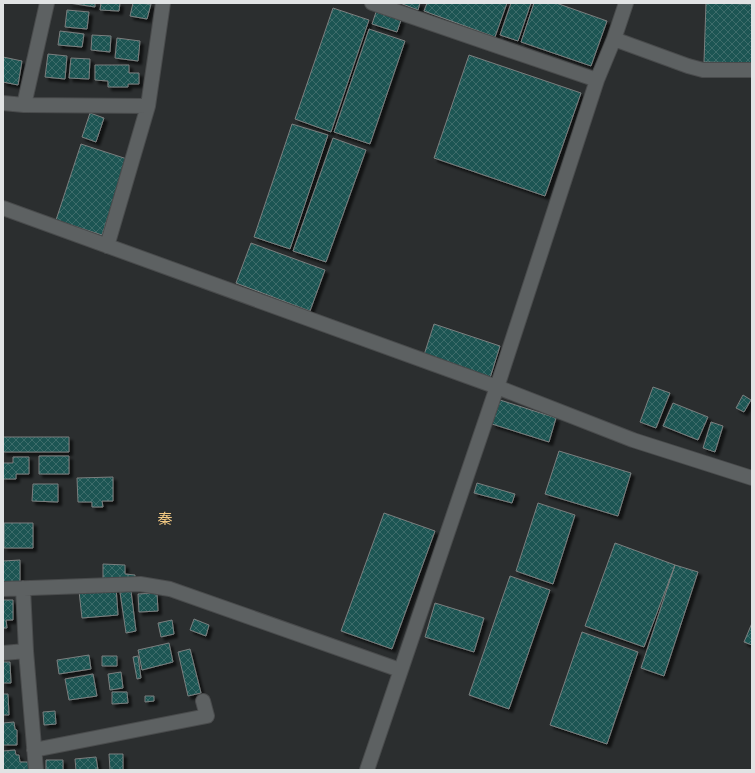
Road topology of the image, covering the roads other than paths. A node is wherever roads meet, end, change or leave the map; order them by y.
1 (47, 3) edge
2 (163, 3) edge
3 (372, 3) edge
4 (626, 3) edge
5 (614, 39) junction
6 (752, 70) edge
7 (597, 80) junction
8 (3, 104) edge
9 (24, 105) junction
10 (148, 106) junction
11 (3, 208) edge
12 (107, 246) junction
13 (497, 387) junction
14 (752, 478) edge
15 (23, 588) junction
16 (3, 589) edge
17 (26, 651) junction
18 (3, 653) edge
19 (400, 670) junction
20 (203, 701) dead end
21 (34, 750) junction
22 (36, 770) edge
23 (367, 770) edge

1 - 9 street
2 - 10 street
3 - 7 street
4 - 5 street
5 - 6 street
5 - 7 street
7 - 13 street
8 - 9 street
9 - 10 street
10 - 12 street
11 - 12 street
12 - 13 street
13 - 14 street
13 - 19 street
15 - 16 street
15 - 17 street
15 - 19 street
17 - 18 street
17 - 21 street
19 - 23 street
20 - 21 street
21 - 22 street

